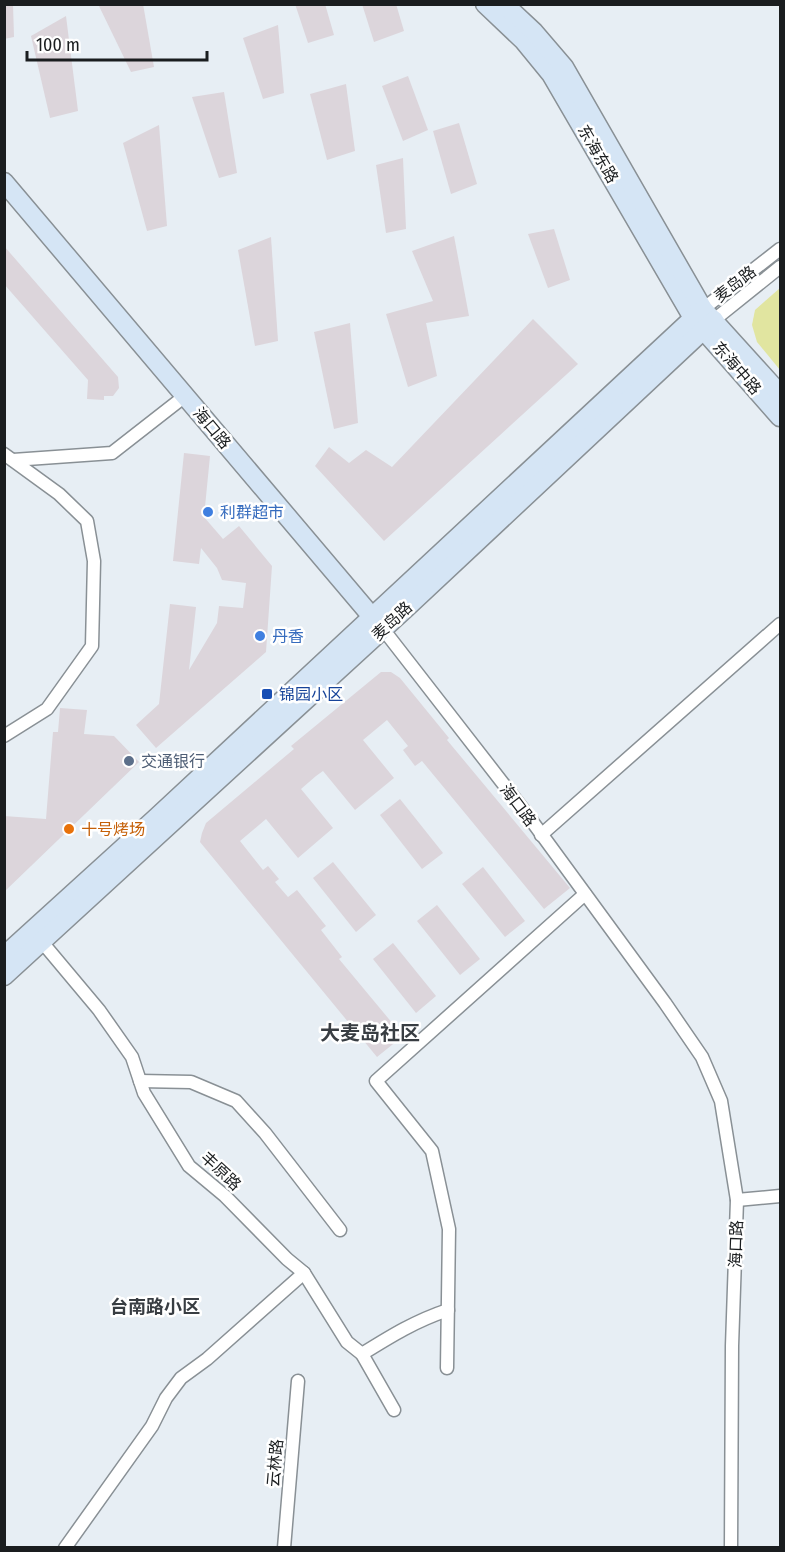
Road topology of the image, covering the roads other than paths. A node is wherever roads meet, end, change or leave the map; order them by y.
1 (485, 4) edge
2 (504, 4) edge
3 (4, 182) edge
4 (780, 249) edge
5 (780, 267) edge
6 (703, 319) junction
7 (780, 394) edge
8 (185, 396) junction
9 (780, 417) edge
10 (9, 457) edge
11 (377, 623) junction
12 (780, 624) edge
13 (4, 736) edge
14 (541, 835) junction
15 (585, 894) junction
16 (42, 942) junction
17 (4, 956) edge
18 (4, 976) edge
19 (140, 1081) junction
20 (780, 1196) edge
21 (737, 1200) junction
22 (340, 1230) dead end
23 (304, 1273) junction
24 (448, 1310) junction
25 (362, 1354) junction
26 (447, 1368) dead end
27 (298, 1381) dead end
28 (394, 1410) dead end
29 (65, 1548) edge
30 (284, 1548) edge
31 (731, 1548) edge

1 - 6 main road, 东海东路
2 - 6 main road, 东海东路
3 - 8 main road, 海口路
4 - 6 street, 麦岛路
5 - 6 street, 麦岛路
6 - 7 main road, 东海中路
6 - 9 main road, 东海中路
6 - 11 main road, 麦岛路
8 - 10 street
8 - 11 main road, 海口路
10 - 13 street
11 - 14 street, 海口路
11 - 16 main road, 麦岛路
11 - 17 main road, 麦岛路
12 - 14 street
14 - 15 street, 海口路
15 - 21 street, 海口路
15 - 24 street
16 - 18 main road, 麦岛路
16 - 19 street, 丰原路
19 - 22 street
19 - 23 street, 丰原路
20 - 21 street
21 - 31 street, 海口路
23 - 25 street, 丰原路
23 - 29 street
24 - 25 street
24 - 26 street
25 - 28 street, 丰原路
27 - 30 street, 云林路

